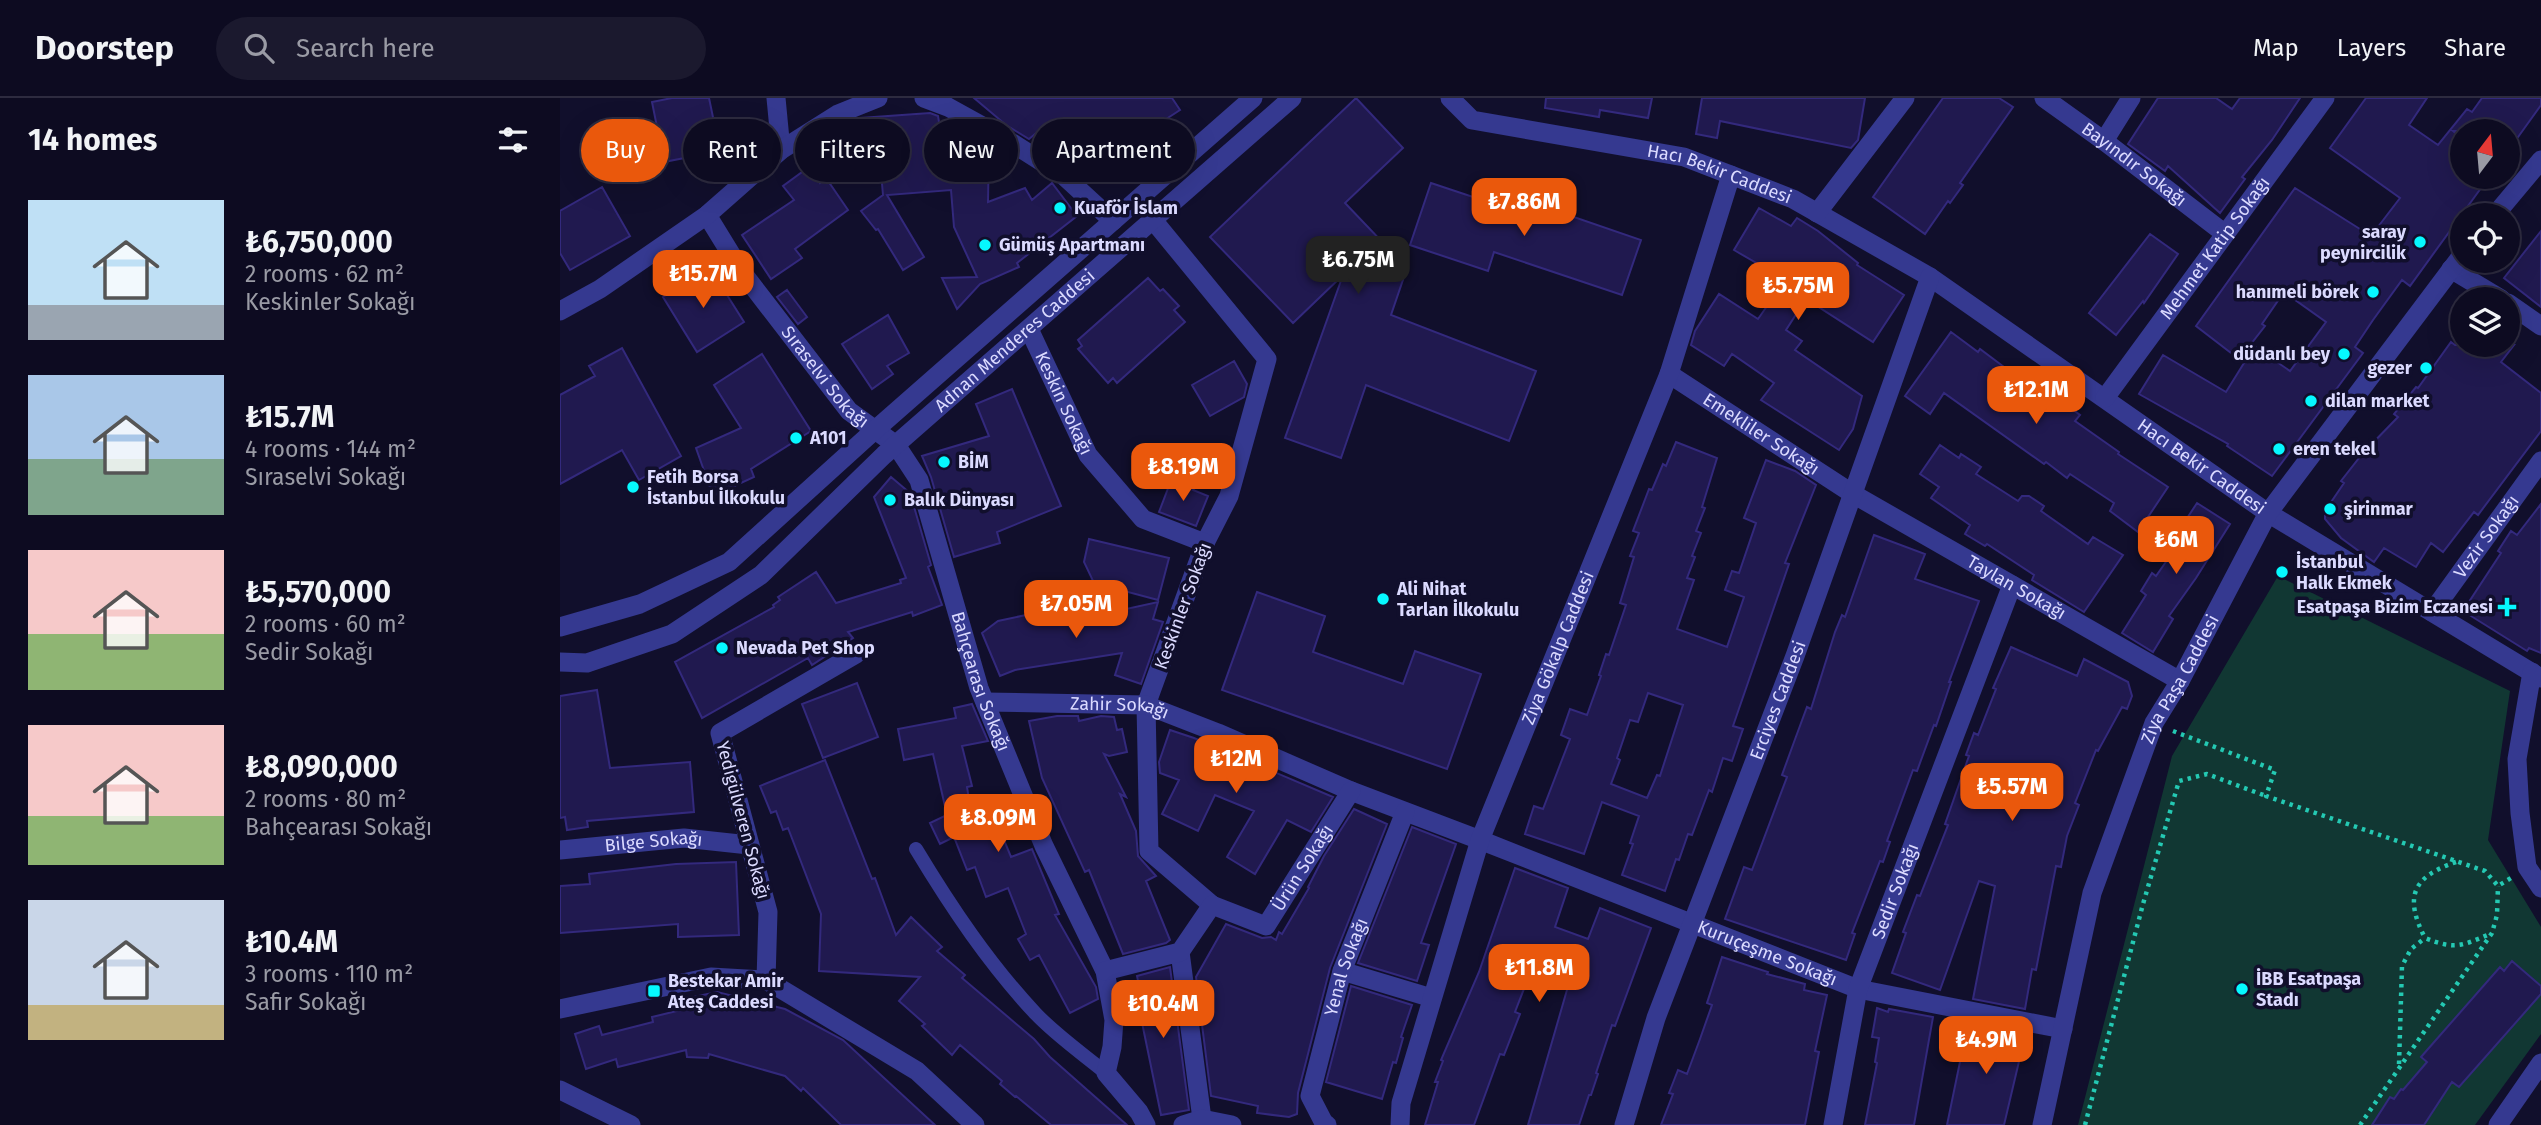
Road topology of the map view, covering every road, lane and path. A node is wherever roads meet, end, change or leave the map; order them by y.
1 (776, 98) edge
2 (878, 98) edge
3 (923, 98) edge
4 (1253, 98) edge
5 (1292, 98) edge
6 (1450, 98) edge
7 (1905, 98) edge
8 (2045, 98) edge
9 (2131, 98) edge
10 (2325, 98) edge
11 (838, 106) edge
12 (778, 119) edge
13 (2105, 141) junction
14 (781, 150) edge
15 (2541, 160) edge
16 (1731, 175) junction
17 (745, 182) edge
18 (2505, 203) edge
19 (1817, 212) junction
20 (707, 215) junction
21 (1153, 220) junction
22 (1113, 221) junction
23 (2224, 233) junction
24 (2450, 271) edge
25 (2470, 273) edge
26 (1930, 277) junction
27 (2487, 287) edge
28 (560, 311) edge
29 (2520, 311) edge
30 (2541, 326) edge
31 (1029, 329) junction
32 (1669, 374) junction
33 (2105, 398) junction
34 (876, 429) junction
35 (896, 445) junction
36 (2541, 461) edge
37 (1853, 494) junction
38 (2268, 513) junction
39 (1205, 543) junction
40 (2012, 584) junction
41 (2432, 612) junction
42 (560, 627) edge
43 (856, 654) dead end
44 (560, 662) edge
45 (2536, 675) edge
46 (2180, 681) junction
47 (985, 702) junction
48 (1146, 705) junction
49 (2154, 723) junction
50 (1351, 791) junction
51 (2266, 796) junction
52 (1405, 812) junction
53 (1480, 840) junction
54 (749, 845) junction
55 (916, 849) dead end
56 (560, 850) edge
57 (2457, 862) junction
58 (2527, 867) junction
59 (2498, 887) junction
60 (2541, 888) edge
61 (1212, 905) junction
62 (1692, 925) junction
63 (2492, 933) junction
64 (2426, 938) junction
65 (1180, 952) junction
66 (1105, 971) junction
67 (1342, 971) junction
68 (766, 980) junction
69 (1858, 989) junction
70 (1432, 998) junction
71 (560, 1009) edge
72 (2063, 1029) junction
73 (2541, 1063) edge
74 (2399, 1066) junction
75 (1106, 1073) junction
76 (560, 1090) edge
77 (1193, 1122) edge
78 (1321, 1124) edge
79 (631, 1125) edge
80 (975, 1125) edge
81 (1146, 1125) edge
82 (1232, 1125) edge
83 (1400, 1125) edge
84 (1624, 1125) edge
85 (1833, 1125) edge
86 (2042, 1125) edge
87 (2085, 1125) edge
88 (2360, 1125) edge
89 (2498, 1125) edge

1 - 12 street
2 - 11 street
3 - 22 street
4 - 22 street, Adnan Menderes Caddesi
5 - 21 street, Adnan Menderes Caddesi
6 - 16 street, Hacı Bekir Caddesi
7 - 19 street
8 - 13 street, Bayındır Sokağı
9 - 13 street
10 - 23 street, Mehmet Katip Sokağı
11 - 14 street
13 - 23 street, Bayındır Sokağı
15 - 18 street
16 - 19 street, Hacı Bekir Caddesi
16 - 32 street, Ziya Gökalp Caddesi
17 - 20 street
19 - 26 street, Hacı Bekir Caddesi
20 - 28 street
20 - 34 street, Sıraselvi Sokağı
21 - 31 street, Adnan Menderes Caddesi
21 - 39 street, Keskinler Sokağı
22 - 34 street, Adnan Menderes Caddesi
23 - 33 street, Mehmet Katip Sokağı
24 - 38 street, Ziya Paşa Caddesi
25 - 27 street
26 - 33 street, Hacı Bekir Caddesi
26 - 37 street, Erciyes Caddesi
29 - 30 street
31 - 35 street, Adnan Menderes Caddesi
31 - 39 street, Keskin Sokağı
32 - 37 street, Emekliler Sokağı
32 - 53 street, Ziya Gökalp Caddesi
33 - 38 street, Hacı Bekir Caddesi
34 - 35 street
34 - 42 street, Adnan Menderes Caddesi
35 - 44 street, Adnan Menderes Caddesi
35 - 47 street, Bahçearası Sokağı
36 - 41 street, Vezir Sokağı
37 - 40 street, Taylan Sokağı
37 - 62 street, Erciyes Caddesi
38 - 41 street, Hacı Bekir Caddesi
38 - 46 street, Ziya Paşa Caddesi
39 - 48 street, Keskinler Sokağı
40 - 46 street, Taylan Sokağı
40 - 69 street, Sedir Sokağı
41 - 45 street, Hacı Bekir Caddesi
43 - 54 street, Yedigülveren Sokağı
45 - 58 street, Hacı Bekir Caddesi
46 - 49 street, Ziya Paşa Caddesi
47 - 48 street, Zahir Sokağı
47 - 66 street, Bahçearası Sokağı
48 - 50 street, Zahir Sokağı
48 - 61 street
49 - 51 path
49 - 72 street, Ziya Paşa Caddesi
50 - 52 street, Zahir Sokağı
50 - 61 street, Ürün Sokağı
51 - 57 path
51 - 87 path
52 - 53 street, Zahir Sokağı
52 - 67 street, Yenal Sokağı
53 - 62 street, Kuruçeşme Sokağı
53 - 70 street, Ziya Gökalp Caddesi
54 - 56 street, Bilge Sokağı
54 - 68 street, Yedigülveren Sokağı
55 - 75 lane
57 - 59 path
57 - 64 path
58 - 59 path
58 - 60 street, Hacı Bekir Caddesi
59 - 63 path
61 - 65 street
62 - 69 street, Kuruçeşme Sokağı
62 - 84 street, Erciyes Caddesi
63 - 64 path
63 - 74 path
64 - 74 path
65 - 66 street
65 - 77 street
66 - 75 street, Bahçearası Sokağı
67 - 70 street
67 - 78 street, Yenal Sokağı
68 - 71 street
68 - 80 street
69 - 72 street, Kuruçeşme Sokağı
69 - 85 street, Sedir Sokağı
70 - 83 street, Ziya Gökalp Caddesi
72 - 86 street, Ziya Paşa Caddesi
73 - 89 street
74 - 88 path
75 - 81 street
76 - 79 street
77 - 82 street

